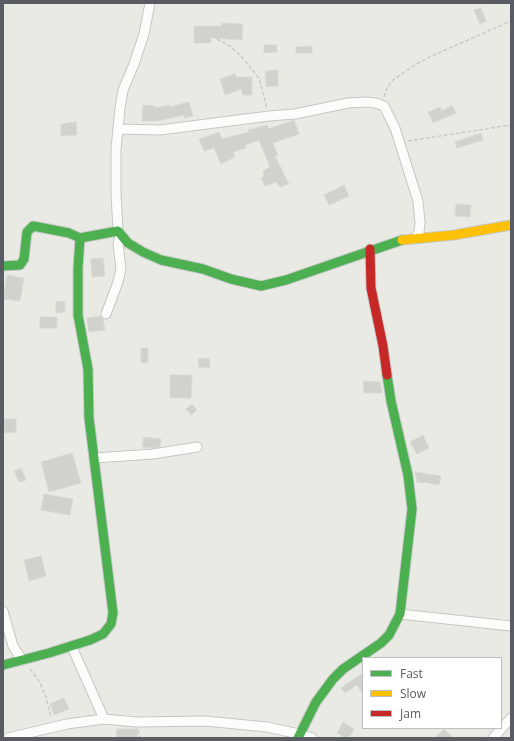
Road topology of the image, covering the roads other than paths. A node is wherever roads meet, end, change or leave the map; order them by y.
1 (150, 3) edge
2 (118, 129) junction
3 (511, 225) edge
4 (120, 233) junction
5 (416, 237) junction
6 (80, 238) junction
7 (370, 250) junction
8 (3, 266) edge
9 (106, 314) dead end
10 (197, 448) dead end
11 (95, 458) junction
12 (3, 611) edge
13 (400, 614) junction
14 (511, 626) edge
15 (72, 647) junction
16 (22, 660) junction
17 (3, 665) edge
18 (511, 718) edge
19 (104, 719) junction
20 (502, 728) edge
21 (501, 729) edge
22 (299, 736) edge
23 (8, 738) edge
24 (312, 738) edge
25 (493, 738) edge

1 - 2 street
2 - 4 street
2 - 5 street
3 - 5 street
4 - 6 street
4 - 7 street
4 - 9 street
5 - 7 street
6 - 8 street
6 - 11 street
7 - 13 street
10 - 11 street
11 - 15 street
12 - 16 street
13 - 14 street
13 - 22 street
15 - 16 street
15 - 19 street
16 - 17 street
18 - 20 street
19 - 22 street
19 - 23 street
21 - 25 street
22 - 24 street

